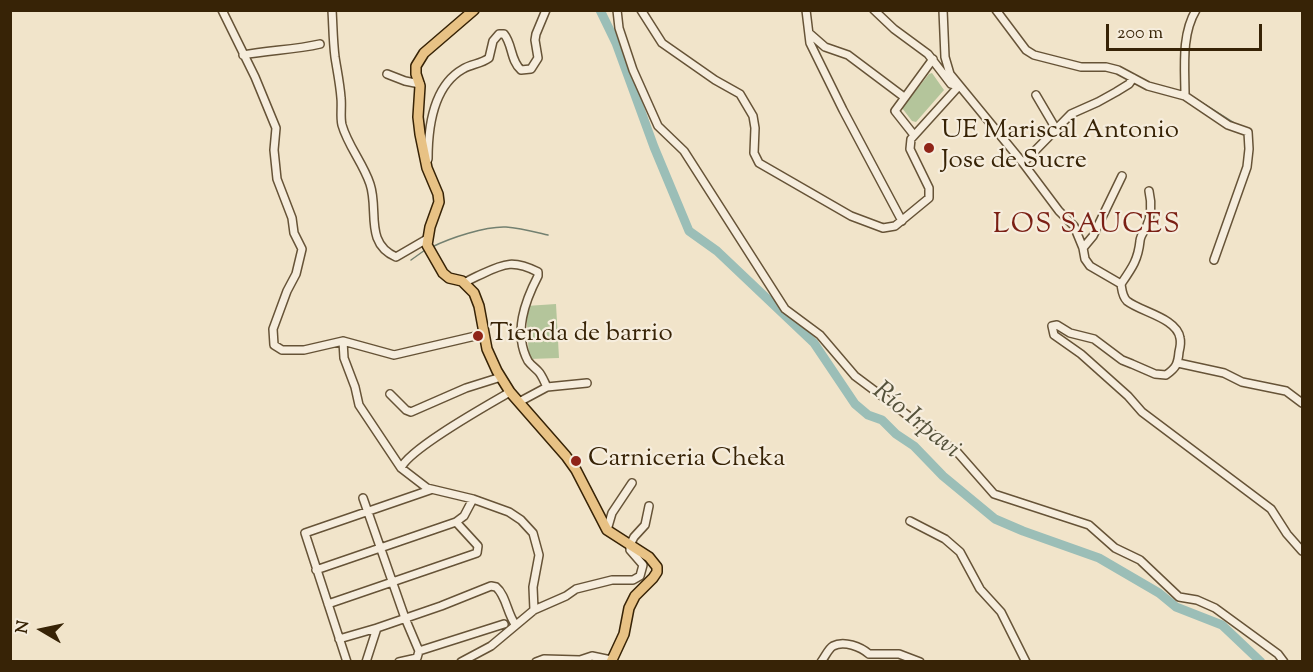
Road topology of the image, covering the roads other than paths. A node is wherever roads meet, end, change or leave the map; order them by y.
1 (222, 10) edge
2 (474, 10) edge
3 (546, 10) edge
4 (617, 10) edge
5 (641, 10) edge
6 (806, 10) edge
7 (874, 10) edge
8 (943, 10) edge
9 (996, 10) edge
10 (1196, 10) edge
11 (332, 11) edge
12 (809, 33) junction
13 (320, 44) dead end
14 (243, 55) junction
15 (933, 59) junction
16 (387, 74) dead end
17 (1133, 78) junction
18 (420, 84) junction
19 (959, 86) junction
20 (1036, 95) dead end
21 (1185, 96) junction
22 (904, 97) junction
23 (1056, 129) junction
24 (914, 135) junction
25 (1023, 163) junction
26 (428, 168) junction
27 (1122, 176) dead end
28 (1149, 190) dead end
29 (902, 221) junction
30 (429, 245) junction
31 (1083, 248) junction
32 (1214, 260) dead end
33 (465, 283) junction
34 (1121, 284) junction
35 (484, 334) junction
36 (343, 341) junction
37 (1178, 363) junction
38 (501, 377) junction
39 (587, 383) dead end
40 (547, 387) junction
41 (510, 392) junction
42 (390, 394) dead end
43 (519, 402) junction
44 (1302, 404) edge
45 (401, 468) junction
46 (632, 483) dead end
47 (430, 490) junction
48 (363, 498) dead end
49 (473, 499) junction
50 (649, 506) dead end
51 (368, 513) junction
52 (910, 521) dead end
53 (456, 522) junction
54 (607, 530) junction
55 (630, 545) junction
56 (380, 547) junction
57 (1302, 551) edge
58 (316, 570) junction
59 (392, 583) junction
60 (328, 604) junction
61 (534, 610) junction
62 (405, 618) junction
63 (504, 624) dead end
64 (515, 624) junction
65 (377, 628) junction
66 (339, 639) junction
67 (419, 651) junction
68 (611, 661) edge
69 (347, 662) edge
70 (366, 662) edge
71 (399, 662) edge
72 (461, 662) edge
73 (536, 662) edge
74 (822, 662) edge
75 (920, 662) edge
76 (1026, 662) edge
77 (1284, 662) edge

1 - 14 street
2 - 18 main road
3 - 26 street
4 - 77 street
5 - 29 street
6 - 12 street
7 - 15 street
8 - 19 street
9 - 17 street
10 - 21 street
11 - 30 street
12 - 22 street
12 - 29 street
13 - 14 street
14 - 36 street
15 - 19 street
15 - 22 street
16 - 18 street
17 - 21 street
17 - 23 street
18 - 26 main road
19 - 24 street
19 - 25 street
20 - 23 street
21 - 32 street
22 - 24 street
23 - 25 street
24 - 29 street
25 - 31 street
26 - 30 main road
27 - 31 street
28 - 34 street
30 - 33 main road
31 - 34 street
33 - 35 main road
33 - 40 street
34 - 37 street
35 - 36 street
35 - 38 main road
36 - 45 street
37 - 44 street
37 - 57 street
38 - 41 main road
38 - 42 street
39 - 40 street
40 - 43 street
41 - 43 main road
41 - 45 street
43 - 54 main road
45 - 47 street
46 - 54 street
47 - 49 street
47 - 51 street
48 - 51 street
49 - 53 street
49 - 61 street
50 - 55 street
51 - 56 street
51 - 58 street
52 - 76 street
53 - 56 street
53 - 59 street
54 - 55 main road
55 - 61 street
55 - 68 main road
56 - 58 street
56 - 59 street
58 - 60 street
59 - 60 street
59 - 62 street
60 - 66 street
61 - 64 street
62 - 64 street
62 - 65 street
62 - 67 street
63 - 67 street
64 - 72 street
65 - 66 street
65 - 70 street
66 - 69 street
67 - 71 street
68 - 73 street
74 - 75 street

